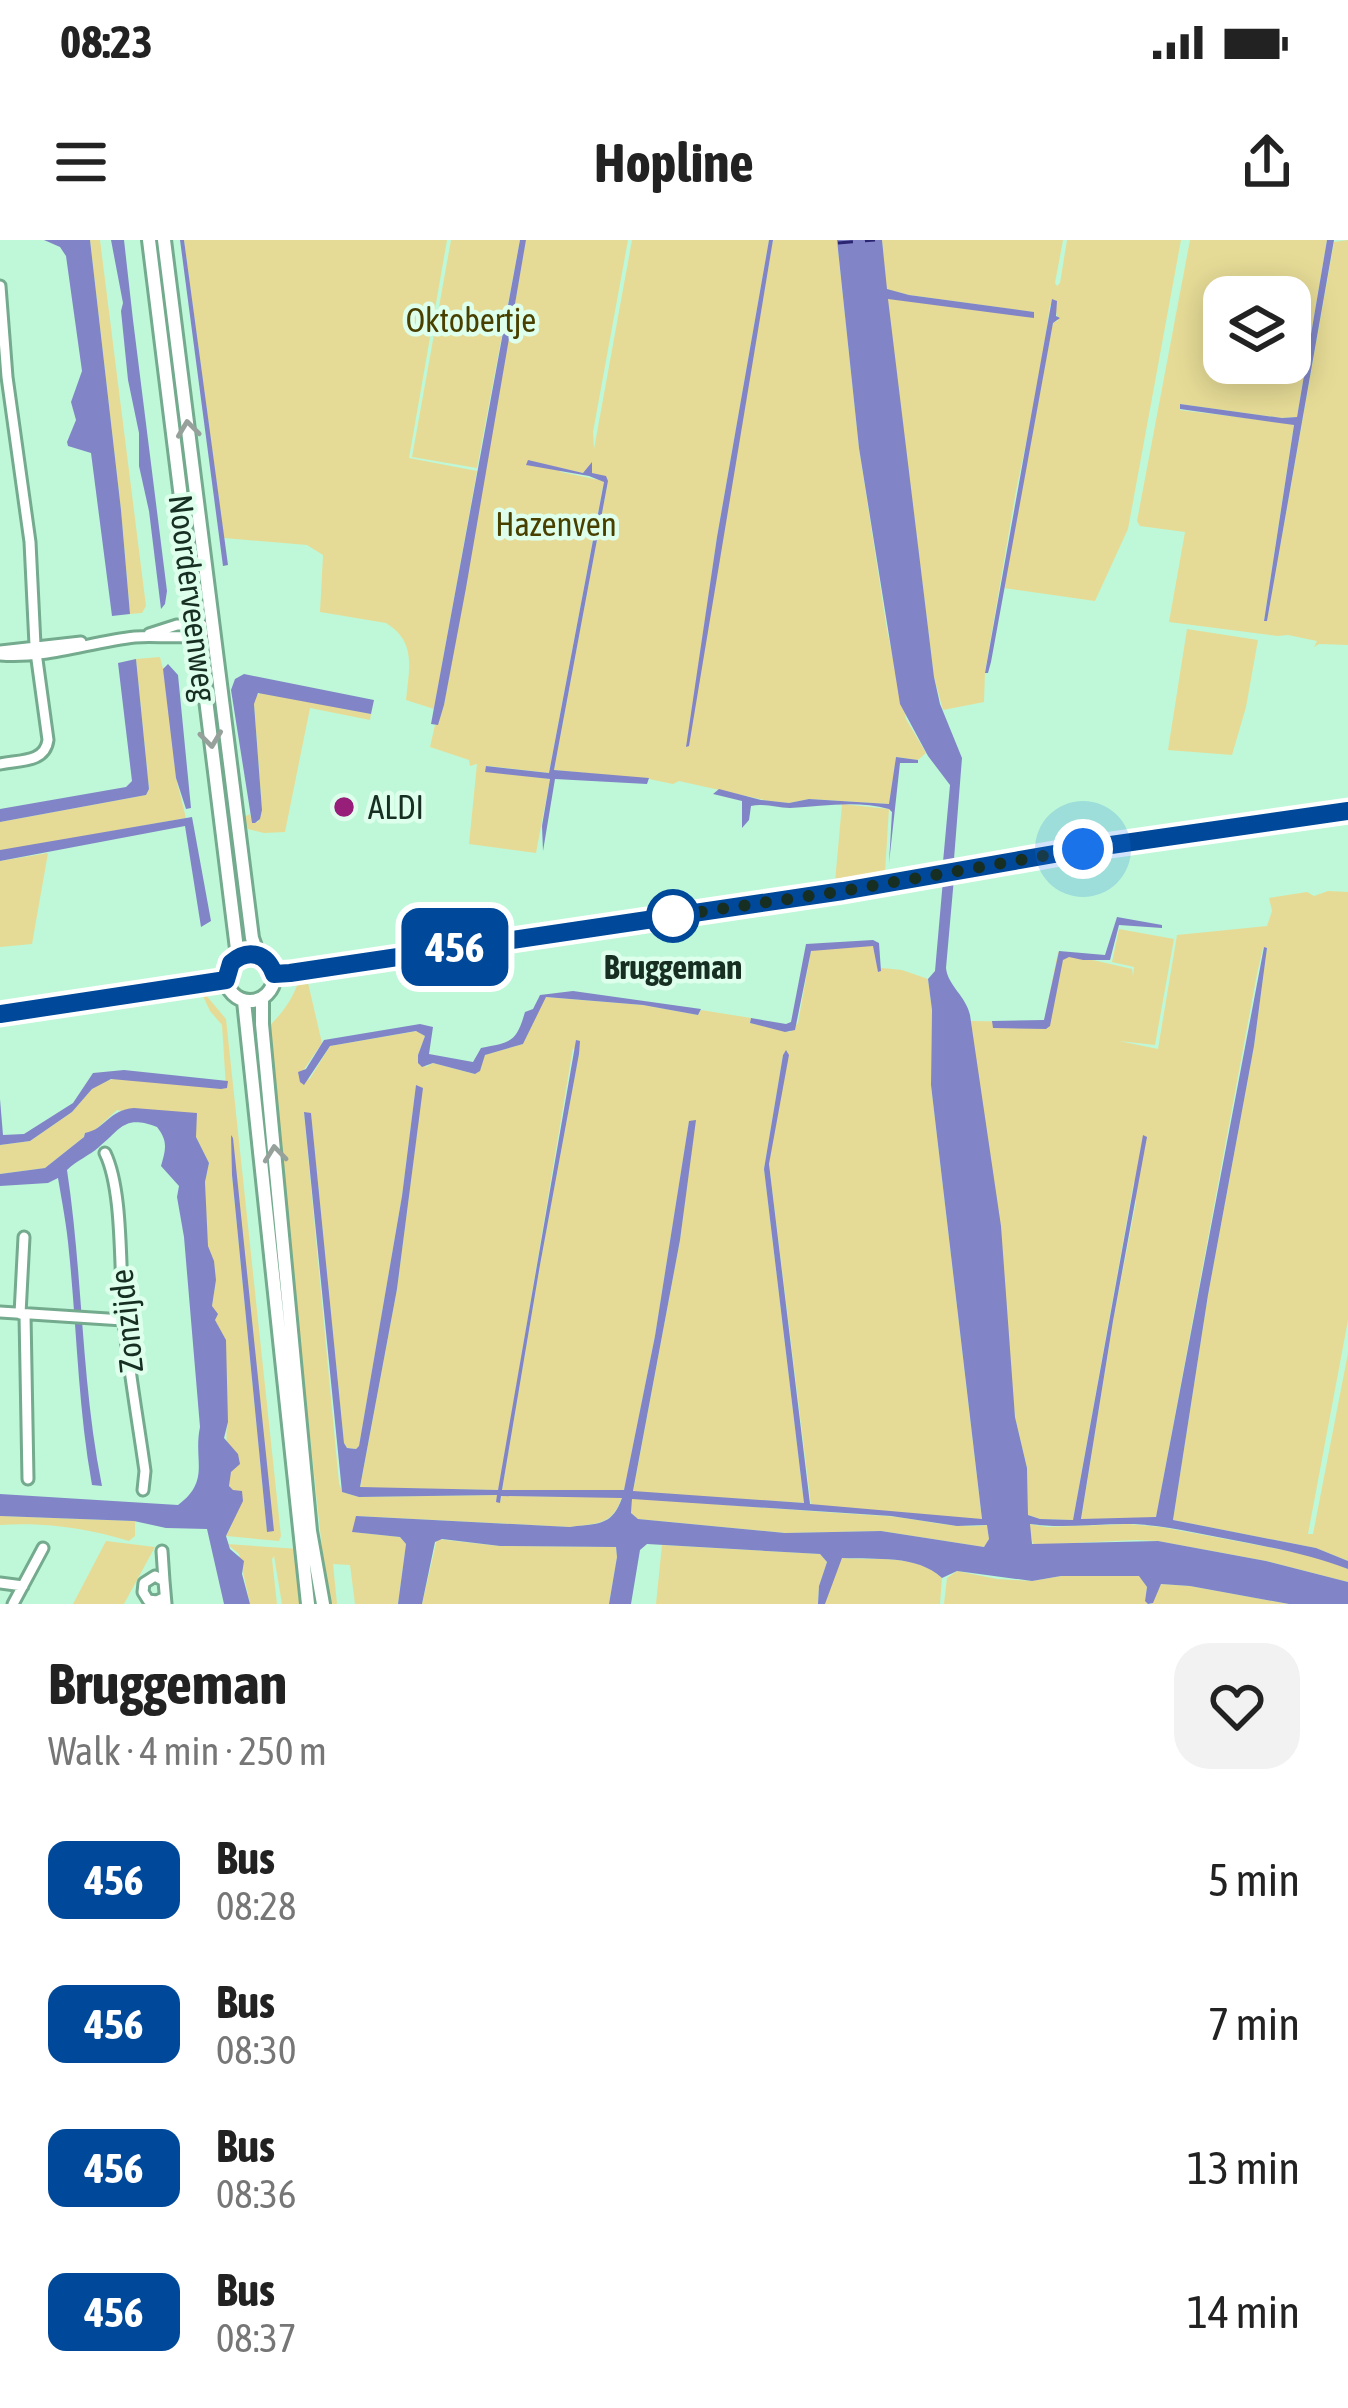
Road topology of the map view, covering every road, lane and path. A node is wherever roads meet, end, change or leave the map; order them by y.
1 (149, 240) edge
2 (164, 240) edge
3 (0, 286) edge
4 (213, 628) junction
5 (197, 629) junction
6 (35, 649) junction
7 (0, 653) edge
8 (0, 764) edge
9 (1348, 811) edge
10 (258, 955) junction
11 (238, 957) junction
12 (274, 974) junction
13 (226, 980) junction
14 (262, 999) junction
15 (244, 1001) junction
16 (0, 1014) edge
17 (105, 1153) dead end
18 (24, 1237) dead end
19 (0, 1312) edge
20 (22, 1315) junction
21 (123, 1320) junction
22 (28, 1479) dead end
23 (143, 1490) dead end
24 (44, 1548) dead end
25 (162, 1551) dead end
26 (164, 1581) junction
27 (0, 1583) edge
28 (22, 1586) junction
29 (165, 1600) edge
30 (13, 1604) edge
31 (308, 1604) edge
32 (323, 1604) edge

1 - 5 street, Noorderveenweg
4 -> 2 street, Noorderveenweg
3 - 6 street
4 - 5 street
4 - 10 street, Noorderveenweg
5 - 6 street
5 -> 11 street, Noorderveenweg
6 - 7 street
6 - 8 street
9 - 12 street
10 - 11 street
10 - 12 street
11 - 13 street
12 - 14 street
13 - 15 street
13 - 16 street
14 - 15 street
32 -> 14 street
15 - 31 street
17 - 21 street, Zonzijde
18 - 20 street
19 - 20 street
20 - 21 street
20 - 22 street
21 - 23 street, Zonzijde
24 - 28 street
25 - 26 street
26 - 29 street
26 - 29 street
27 - 28 street
28 - 30 street

